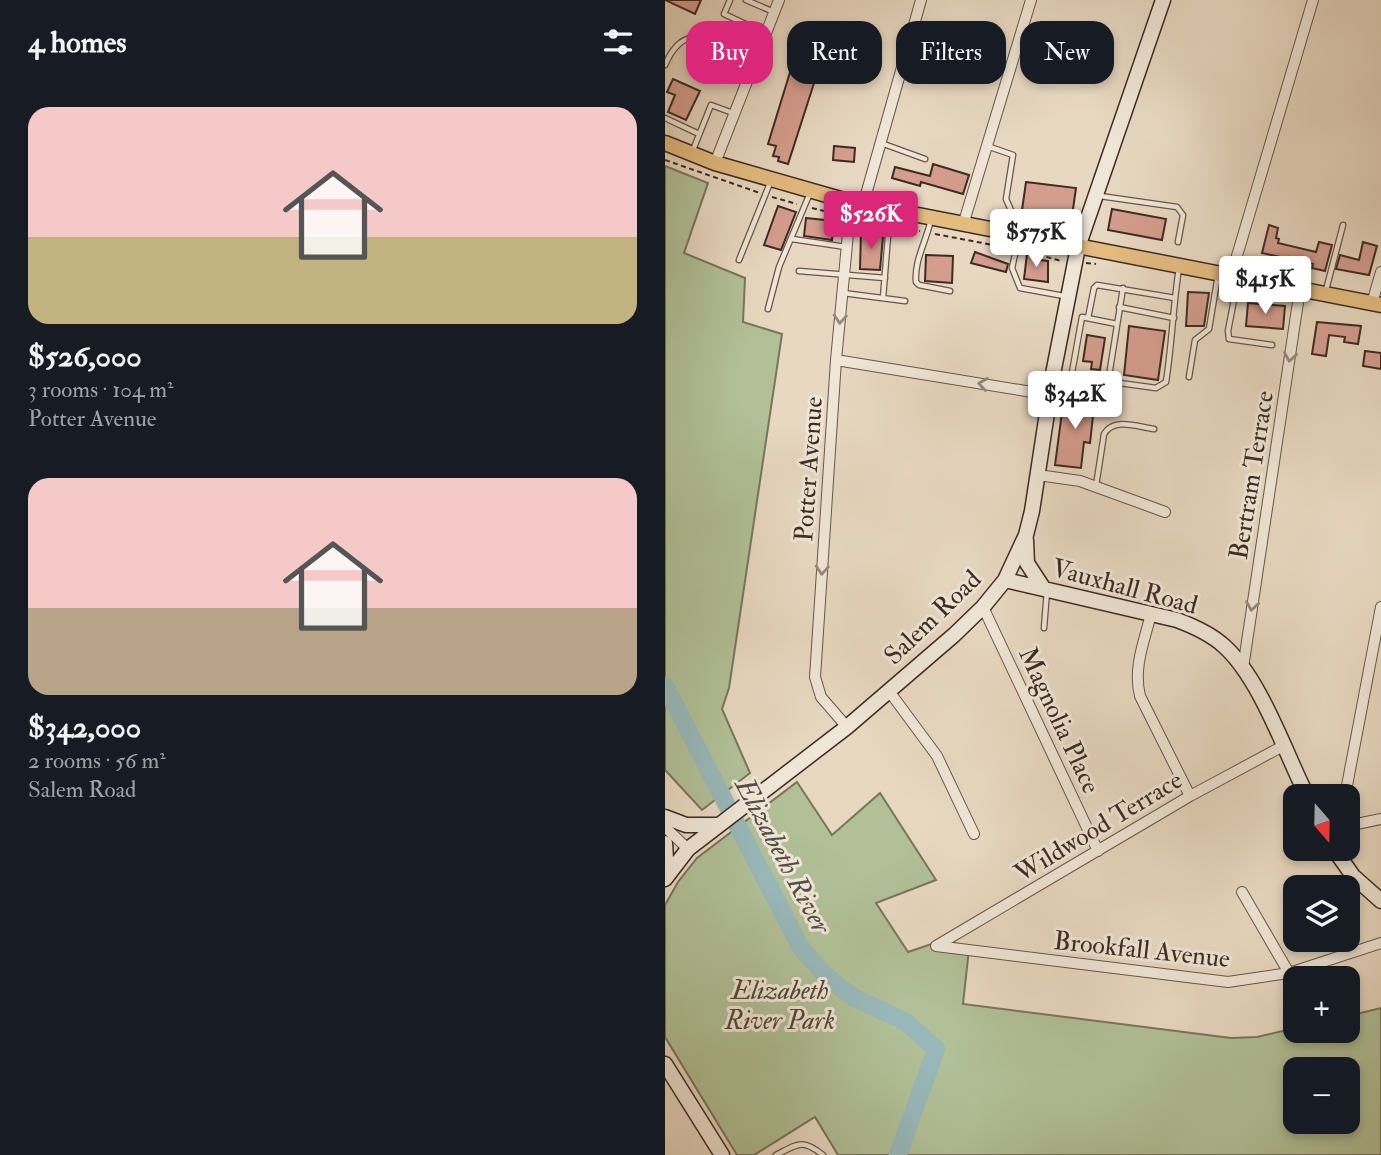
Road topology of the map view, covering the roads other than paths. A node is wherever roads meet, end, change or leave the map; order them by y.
1 (730, 0) edge
2 (746, 0) edge
3 (779, 0) edge
4 (921, 0) edge
5 (1031, 0) edge
6 (1163, 0) edge
7 (1313, 0) edge
8 (774, 12) junction
9 (739, 21) edge
10 (770, 21) edge
11 (686, 40) edge
12 (665, 65) edge
13 (744, 84) edge
14 (734, 113) junction
15 (665, 118) edge
16 (699, 134) junction
17 (665, 142) edge
18 (880, 143) junction
19 (987, 146) junction
20 (692, 154) junction
21 (925, 159) dead end
22 (715, 163) junction
23 (771, 181) junction
24 (810, 192) junction
25 (1095, 196) junction
26 (857, 203) junction
27 (890, 210) junction
28 (931, 218) junction
29 (963, 225) junction
30 (1343, 225) dead end
31 (1021, 236) junction
32 (792, 239) junction
33 (1178, 242) dead end
34 (846, 247) junction
35 (1078, 247) junction
36 (739, 260) dead end
37 (1179, 266) junction
38 (799, 271) dead end
39 (1381, 272) edge
40 (844, 275) junction
41 (1229, 276) junction
42 (885, 278) junction
43 (1123, 288) junction
44 (1300, 289) junction
45 (950, 291) dead end
46 (842, 293) junction
47 (1325, 294) junction
48 (1069, 297) junction
49 (883, 298) junction
50 (1175, 298) junction
51 (905, 301) dead end
52 (1376, 304) edge
53 (1119, 307) junction
54 (768, 309) dead end
55 (1174, 317) junction
56 (1085, 318) junction
57 (1117, 324) junction
58 (1272, 345) dead end
59 (836, 360) junction
60 (1053, 374) junction
61 (1071, 377) junction
62 (1189, 377) dead end
63 (1108, 382) junction
64 (1050, 395) junction
65 (1154, 429) dead end
66 (1038, 475) junction
67 (1096, 487) junction
68 (1165, 512) dead end
69 (1026, 535) junction
70 (1005, 580) junction
71 (1046, 590) junction
72 (983, 607) junction
73 (1381, 607) edge
74 (1151, 614) junction
75 (1044, 628) dead end
76 (1243, 667) junction
77 (888, 691) junction
78 (847, 727) junction
79 (1283, 746) junction
80 (1301, 784) edge
81 (1347, 784) edge
82 (1190, 796) junction
83 (665, 817) edge
84 (1381, 819) edge
85 (1360, 823) edge
86 (719, 825) junction
87 (665, 827) edge
88 (974, 834) dead end
89 (665, 843) edge
90 (688, 849) junction
91 (1098, 851) junction
92 (1342, 861) edge
93 (666, 877) edge
94 (1243, 892) dead end
95 (1381, 901) edge
96 (1381, 943) edge
97 (936, 946) joint
98 (1285, 966) edge
99 (1313, 966) edge
100 (1283, 974) edge
101 (665, 1064) edge
102 (722, 1155) edge
103 (776, 1155) edge
104 (823, 1155) edge

1 - 9 lane
2 - 8 lane
3 - 8 street
4 - 18 street, Potter Avenue
5 - 19 street
6 - 25 street, Salem Road
7 - 41 street
8 - 10 street
11 - 12 lane
13 - 14 street
14 - 16 lane
14 - 22 street
15 - 16 lane
16 - 20 lane
17 - 20 main road
18 - 21 lane
18 - 26 street, Potter Avenue
19 - 29 street
19 - 31 lane
20 - 22 main road
22 - 23 main road
23 - 24 main road
23 - 36 lane
24 - 26 main road
24 - 32 lane
25 - 33 lane
25 - 35 street, Salem Road
26 - 27 main road
26 - 34 street, Potter Avenue
27 - 28 main road
27 - 42 lane
28 - 29 main road
28 - 45 lane
29 - 31 main road
30 - 47 lane
31 - 35 main road
31 - 48 lane
32 - 34 lane
32 - 54 lane
34 - 40 street, Potter Avenue
35 - 37 main road
35 - 48 street, Salem Road
37 - 41 main road
37 - 50 lane
38 - 40 lane
39 - 52 street
40 - 42 lane
40 - 46 street, Potter Avenue
41 - 44 main road
41 - 58 lane
41 - 62 lane
42 - 49 lane
43 - 50 lane
43 - 53 lane
43 - 56 lane
44 - 47 main road
44 -> 76 street, Bertram Terrace
46 - 49 lane
46 -> 59 street, Potter Avenue
47 - 52 main road
48 - 60 street, Salem Road
49 - 51 lane
50 - 55 lane
53 - 55 lane
53 - 57 lane
55 - 63 lane
56 - 57 lane
56 - 61 lane
57 - 63 lane
64 -> 59 street
59 -> 78 street, Potter Avenue
60 - 61 lane
60 - 64 street, Salem Road
61 - 63 lane
64 - 66 street, Salem Road
65 - 67 lane
66 - 67 street
66 - 69 street, Salem Road
67 - 68 street
69 - 70 street, Salem Road
69 - 71 street
70 - 71 street, Vauxhall Road
70 - 72 street, Salem Road
71 - 74 street, Vauxhall Road
71 - 75 lane
72 - 77 street, Salem Road
72 - 91 street, Magnolia Place
73 - 81 street
74 - 76 street, Vauxhall Road
74 - 82 street
76 - 79 street, Vauxhall Road
77 - 78 street, Salem Road
77 - 88 street
78 - 86 street, Salem Road
79 - 80 street, Vauxhall Road
79 - 82 street, Wildwood Terrace
82 - 91 street, Wildwood Terrace
83 - 86 street
84 - 85 street
86 - 90 street, Salem Road
87 - 90 street
89 - 93 street
90 - 93 street, Salem Road
91 - 97 street, Wildwood Terrace
92 - 95 street
94 - 98 street
96 - 99 street, Brookfall Avenue
97 - 100 street, Brookfall Avenue
101 - 102 street
103 - 104 lane

